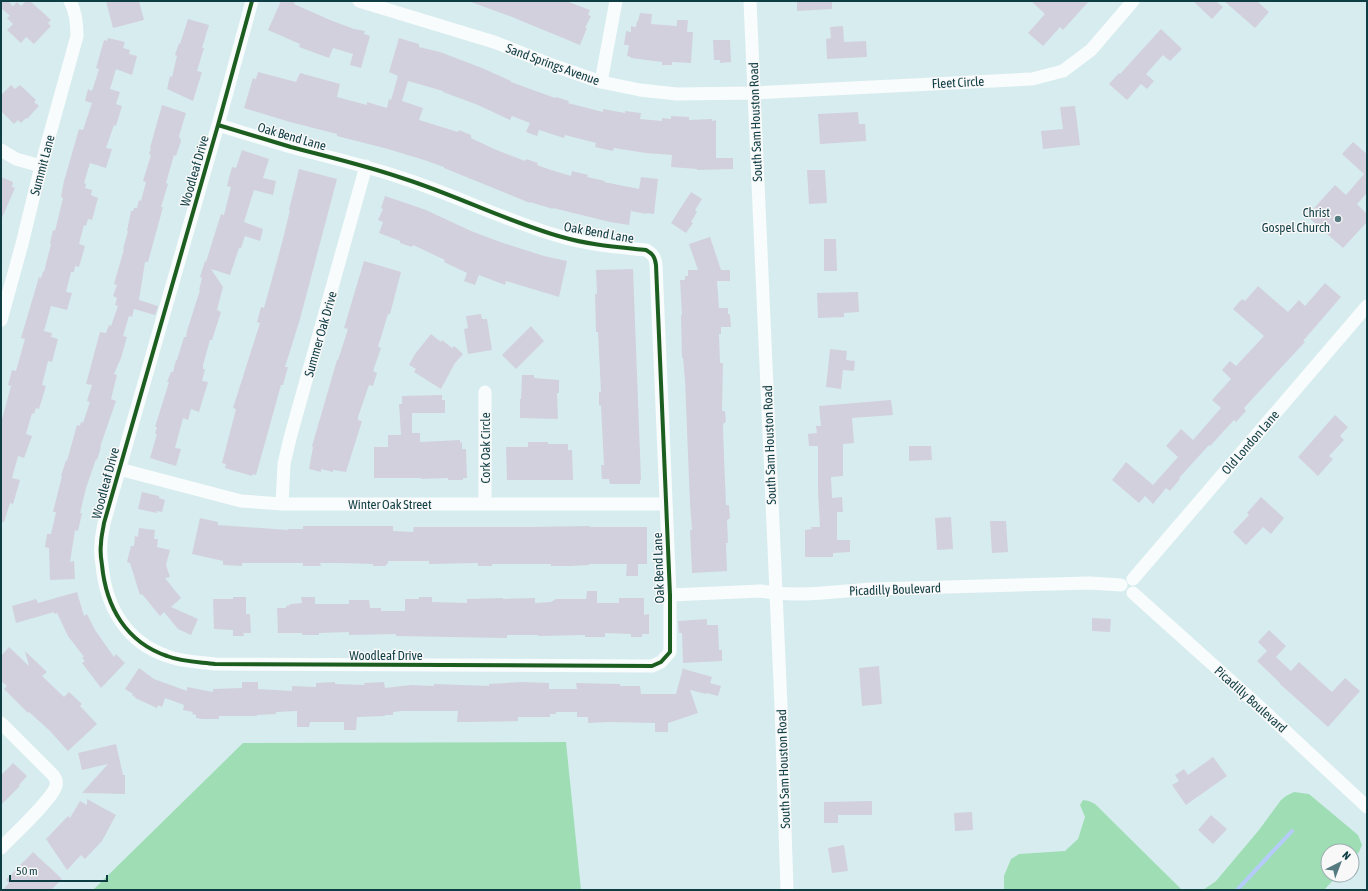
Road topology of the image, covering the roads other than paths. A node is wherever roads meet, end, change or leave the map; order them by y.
1 (252, 1) edge
2 (359, 1) edge
3 (616, 1) edge
4 (750, 1) edge
5 (1133, 1) edge
6 (72, 5) edge
7 (601, 82) junction
8 (754, 93) junction
9 (218, 125) junction
10 (1, 150) edge
11 (41, 166) junction
12 (366, 166) junction
13 (1367, 306) edge
14 (1, 320) edge
15 (485, 392) dead end
16 (120, 469) junction
17 (282, 504) junction
18 (485, 504) junction
19 (666, 504) junction
20 (1133, 579) junction
21 (1121, 585) junction
22 (1133, 593) junction
23 (670, 594) junction
24 (776, 594) junction
25 (661, 662) joint
26 (1, 722) edge
27 (1367, 807) edge
28 (1, 848) edge
29 (787, 890) edge

1 - 9 street, Woodleaf Drive
2 - 7 street, Sand Springs Avenue
3 - 7 street
4 - 8 street, South Sam Houston Road
5 - 8 street, Fleet Circle
6 - 11 street, Summit Lane
7 - 8 street, Sand Springs Avenue
8 - 24 street, South Sam Houston Road
9 - 12 street, Oak Bend Lane
9 - 16 street, Woodleaf Drive
10 - 11 street
11 - 14 street, Summit Lane
12 - 17 street, Summer Oak Drive
12 - 19 street, Oak Bend Lane
13 - 20 street, Old London Lane
15 - 18 street, Cork Oak Circle
16 - 17 street, Winter Oak Street
16 - 25 street, Woodleaf Drive
17 - 18 street, Winter Oak Street
18 - 19 street, Winter Oak Street
19 - 23 street, Oak Bend Lane
20 - 21 street
20 - 22 street
21 - 22 street
21 - 24 street, Picadilly Boulevard
22 - 27 street, Picadilly Boulevard
23 - 24 street, Picadilly Boulevard
23 - 25 street, Oak Bend Lane
24 - 29 street, South Sam Houston Road
26 - 28 street

